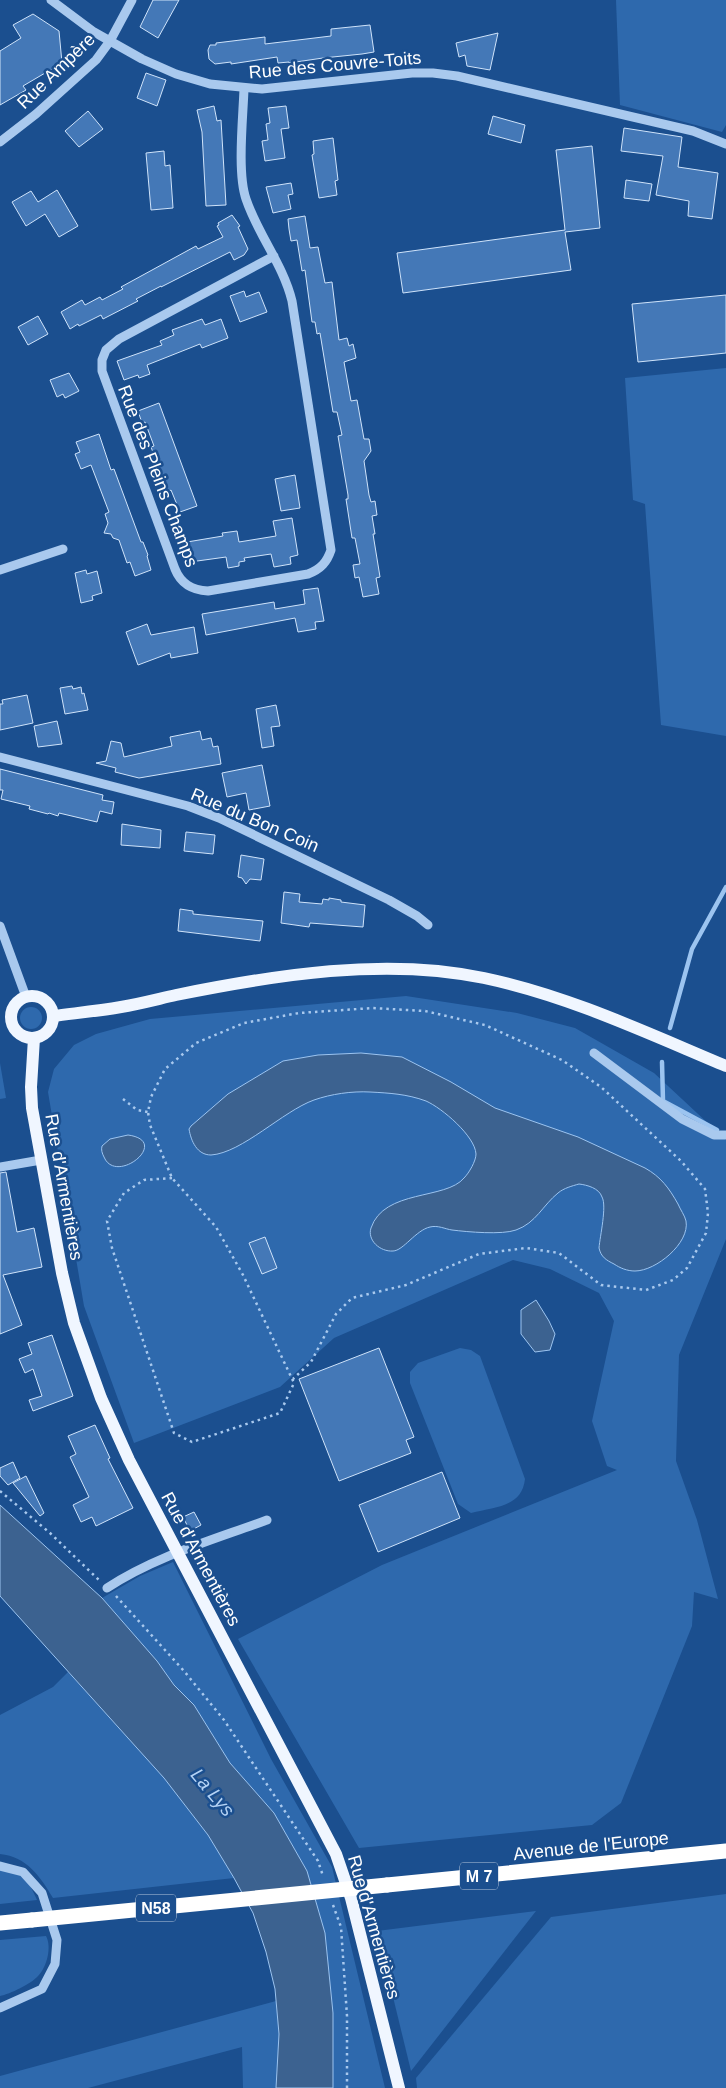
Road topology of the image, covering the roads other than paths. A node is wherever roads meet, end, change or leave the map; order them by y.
1 (51, 0) edge
2 (132, 0) edge
3 (110, 41) junction
4 (244, 88) junction
5 (0, 142) edge
6 (726, 144) edge
7 (274, 256) junction
8 (63, 549) dead end
9 (0, 570) edge
10 (0, 757) edge
11 (428, 925) dead end
12 (0, 926) edge
13 (26, 997) junction
14 (53, 1016) junction
15 (34, 1038) junction
16 (594, 1053) dead end
17 (726, 1066) edge
18 (726, 1135) edge
19 (41, 1160) junction
20 (0, 1167) edge
21 (267, 1520) dead end
22 (177, 1552) junction
23 (107, 1588) road end
24 (726, 1851) edge
25 (0, 1866) edge
26 (280, 1896) joint
27 (0, 1924) edge
28 (0, 2008) edge
29 (398, 2084) edge

1 - 3 street, Rue des Couvre-Toits
2 - 3 street, Rue Ampère
3 - 4 street, Rue des Couvre-Toits
3 - 5 street, Rue Ampère
4 - 6 street, Rue des Couvre-Toits
4 - 7 street, Rue des Pleins Champs
7 - 7 street, Rue des Pleins Champs
8 - 9 street
10 - 11 street, Rue du Bon Coin
12 - 13 street
13 - 14 main road
13 - 15 main road
14 - 15 main road
14 - 17 main road
15 - 19 main road, Rue d'Armentières
16 - 18 street
19 - 20 street
19 - 22 main road, Rue d'Armentières
21 - 22 street
22 - 23 street
22 - 29 main road, Rue d'Armentières
24 - 26 highway, Avenue de l'Europe / M 7, bridge
25 - 28 street
26 - 27 highway, N58, bridge

